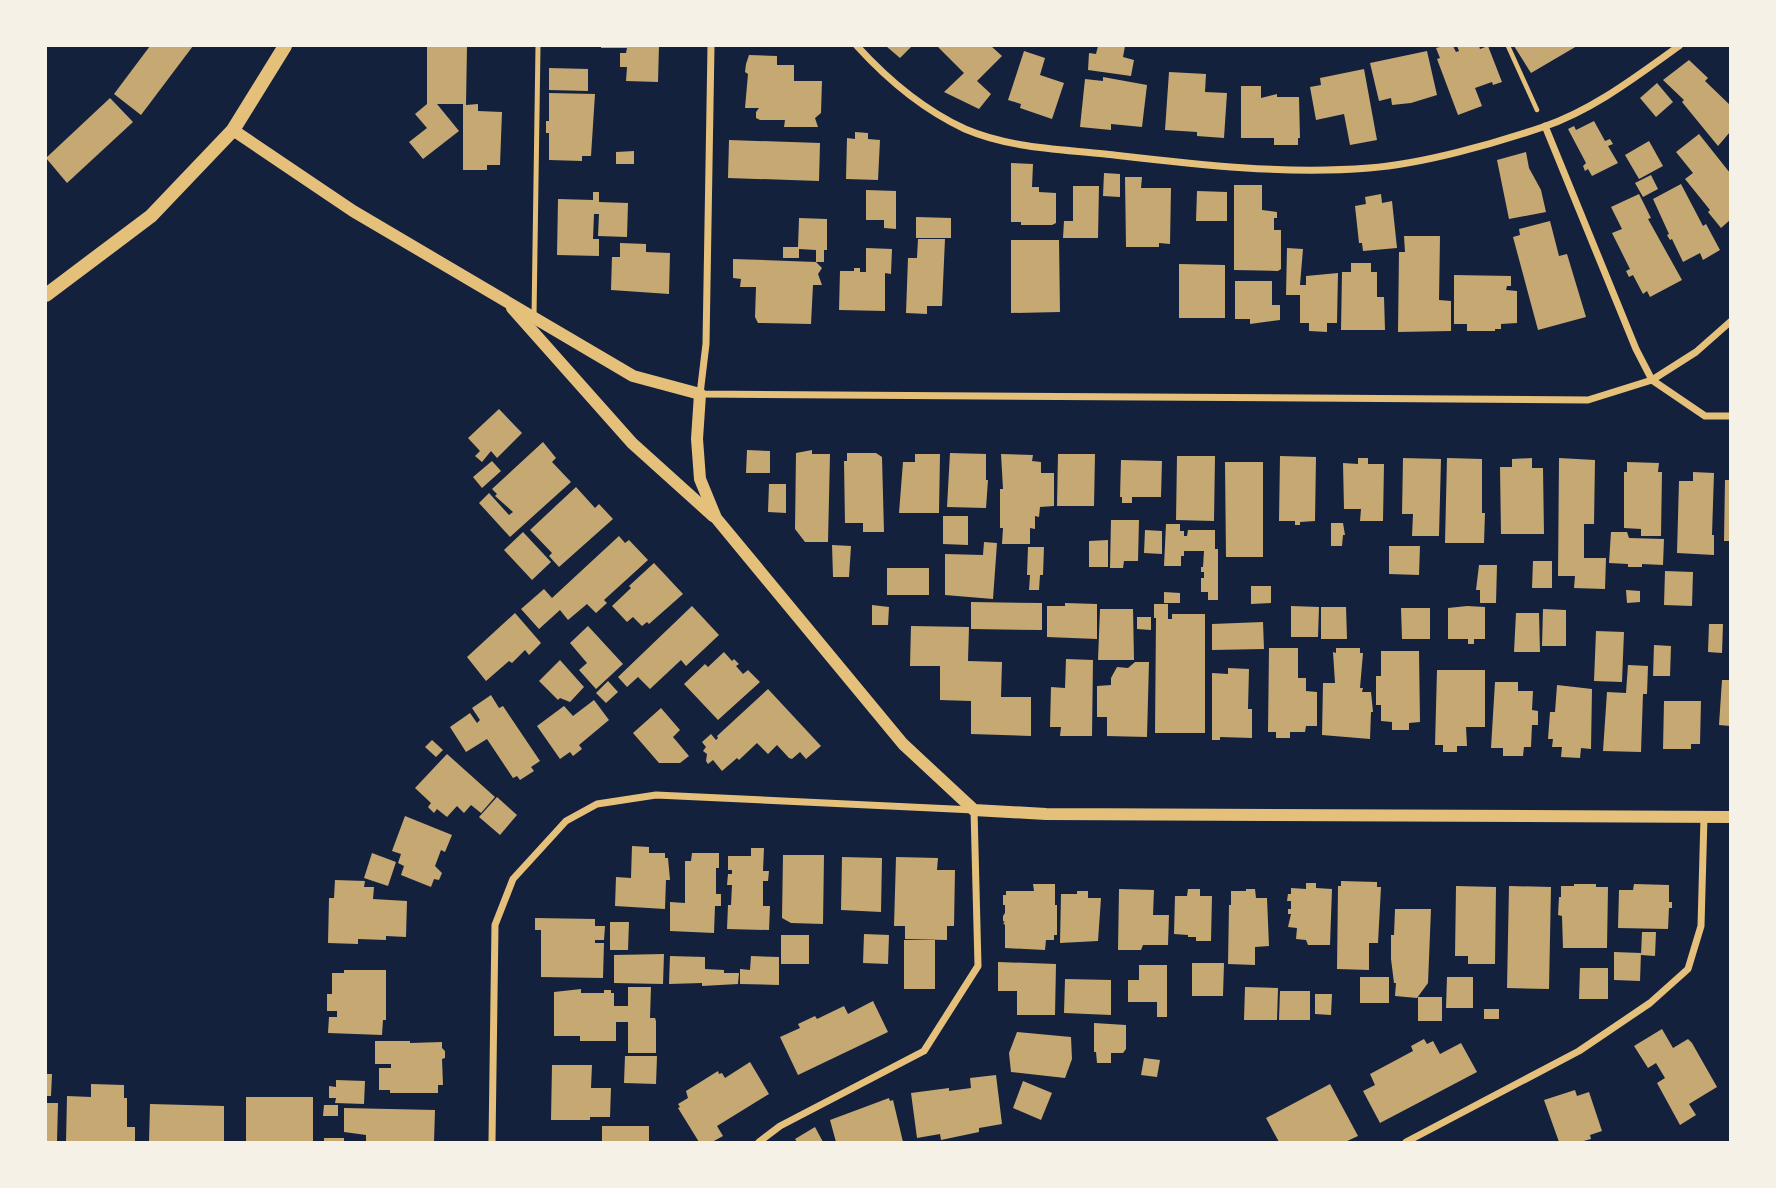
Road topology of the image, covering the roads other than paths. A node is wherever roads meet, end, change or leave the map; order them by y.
1 (285, 46) edge
2 (538, 46) edge
3 (711, 46) edge
4 (857, 46) edge
5 (1679, 46) edge
6 (1545, 126) junction
7 (233, 130) junction
8 (46, 296) edge
9 (503, 299) junction
10 (534, 317) junction
11 (1731, 322) edge
12 (1652, 380) junction
13 (700, 394) junction
14 (1731, 416) edge
15 (716, 519) junction
16 (974, 810) junction
17 (1704, 817) junction
18 (1731, 817) edge
19 (492, 1143) edge
20 (759, 1143) edge
21 (1406, 1143) edge

1 - 7 main road
2 - 10 lane
3 - 13 street
4 - 6 street
5 - 6 street
6 - 12 street
7 - 8 main road
7 - 9 street
9 - 10 street
9 - 15 street
10 - 13 street
11 - 12 street
12 - 13 street
12 - 14 street
13 - 15 street
15 - 16 street
16 - 17 street
16 - 19 street
16 - 20 street
17 - 18 street
17 - 21 street

